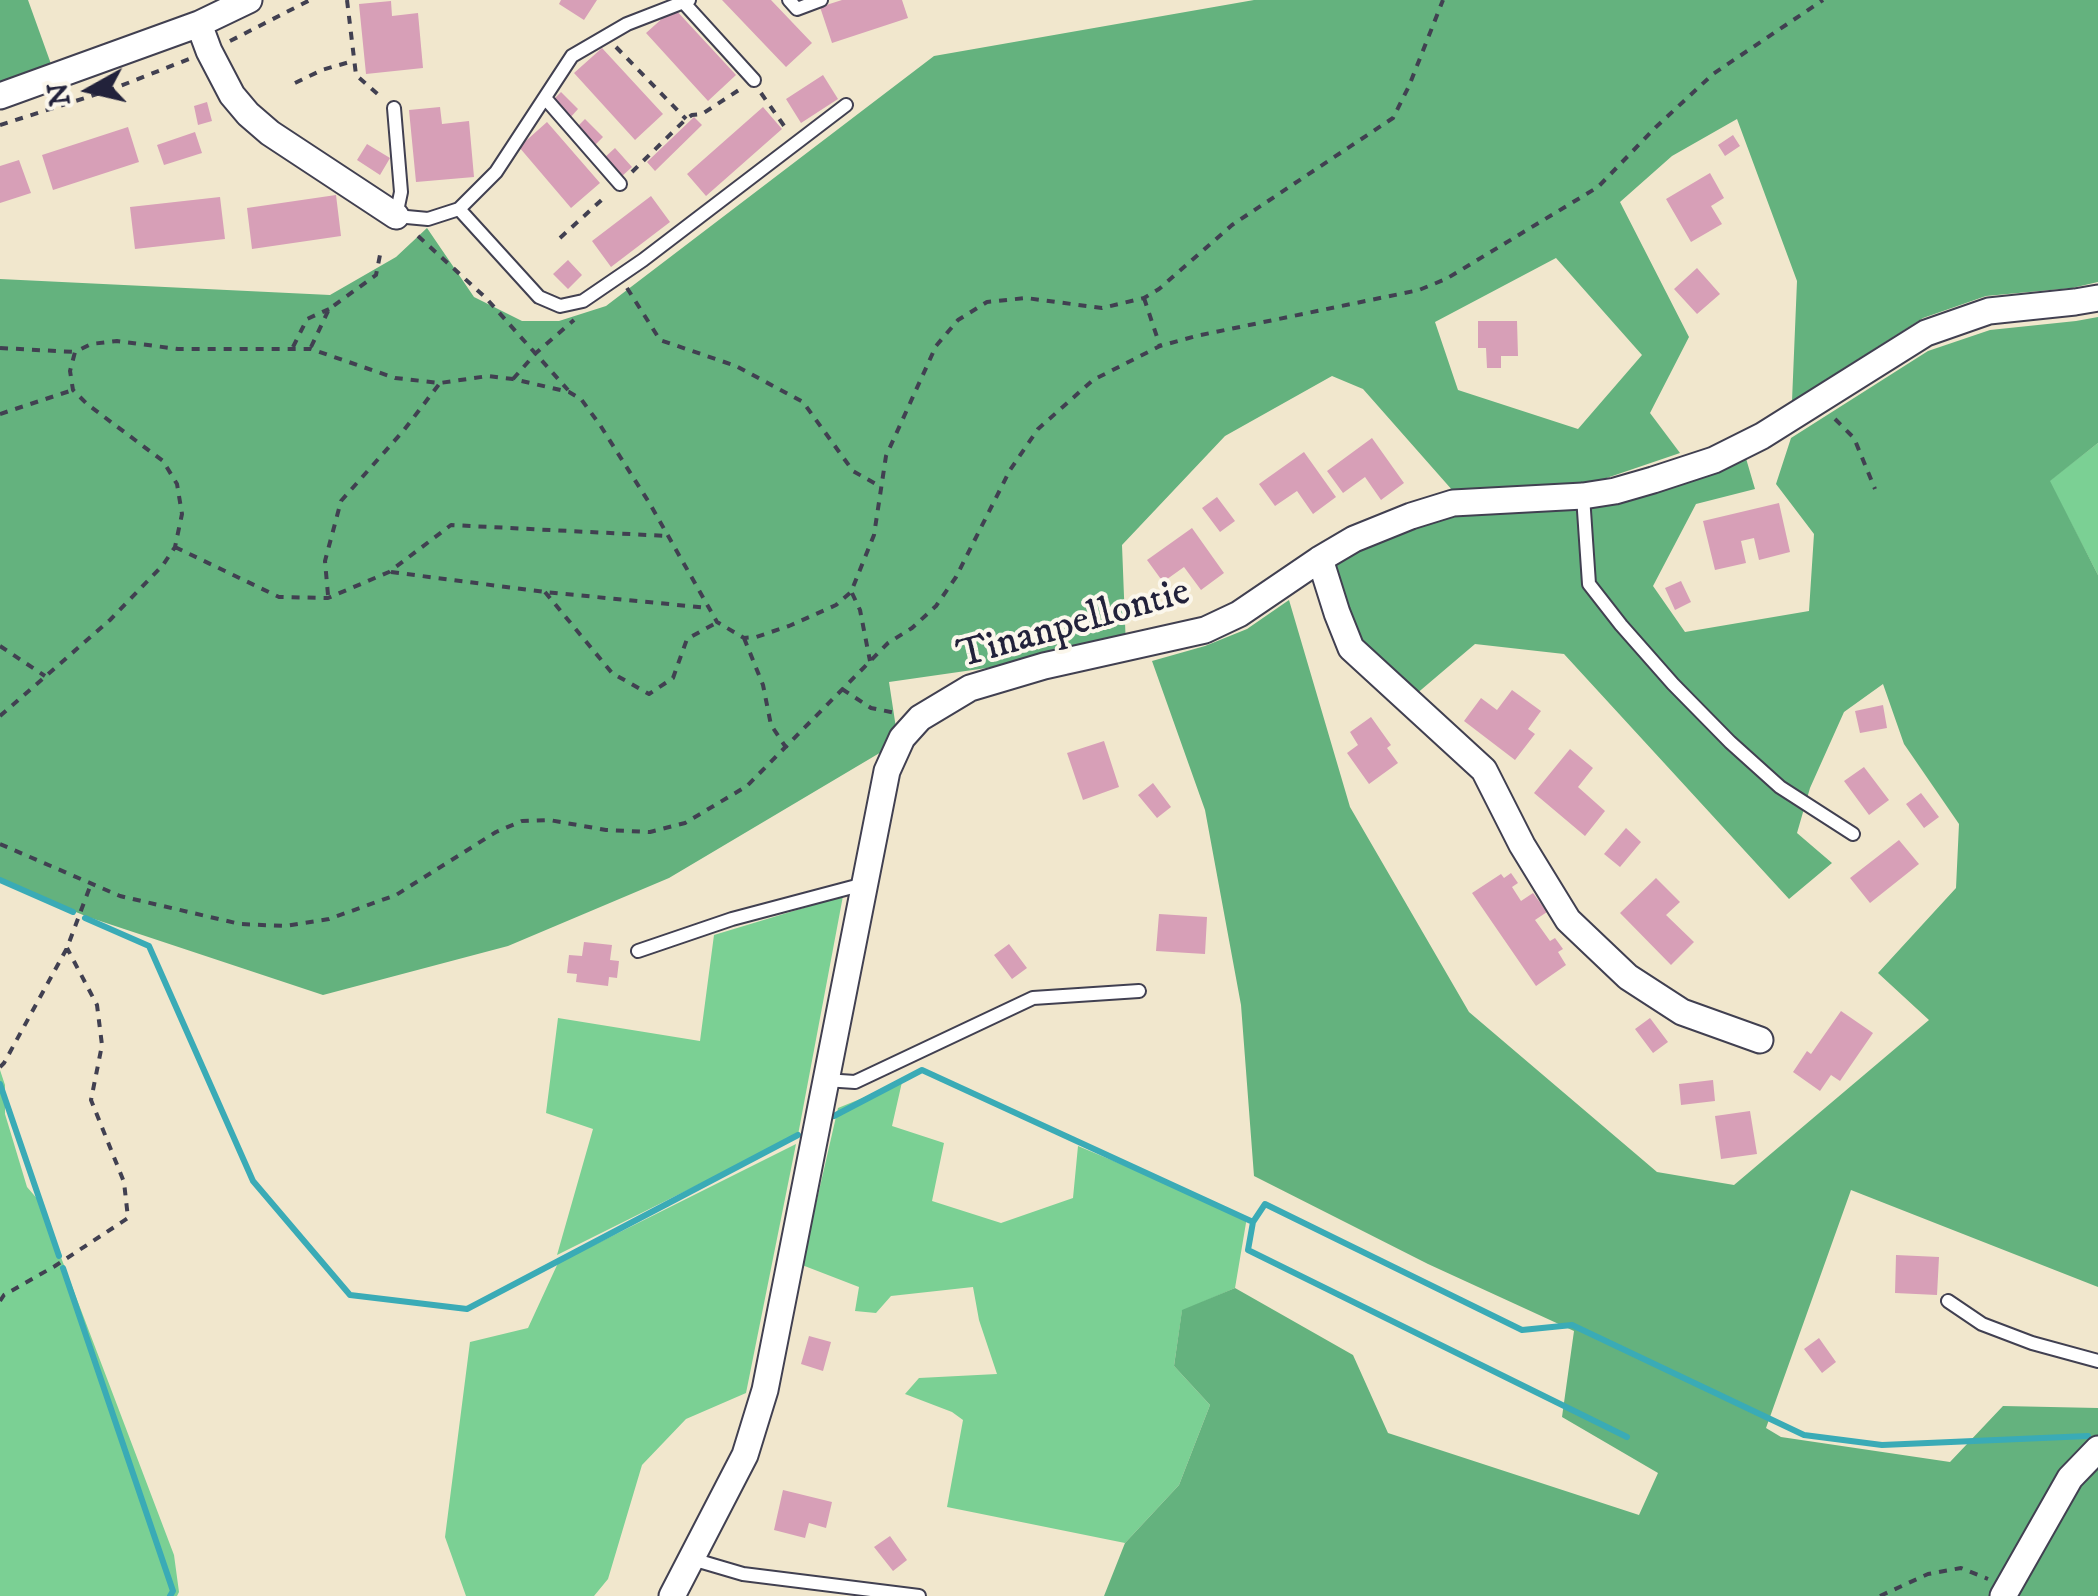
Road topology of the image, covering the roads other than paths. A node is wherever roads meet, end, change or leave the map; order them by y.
1 (249, 0) edge
2 (788, 0) edge
3 (821, 0) edge
4 (687, 1) edge
5 (199, 24) junction
6 (754, 80) road end
7 (0, 96) edge
8 (545, 98) junction
9 (846, 106) dead end
10 (394, 108) road end
11 (620, 184) road end
12 (460, 209) junction
13 (396, 216) junction
14 (2098, 298) edge
15 (1583, 496) junction
16 (1320, 558) junction
17 (1852, 834) dead end
18 (864, 884) junction
19 (638, 951) dead end
20 (1138, 991) dead end
21 (1760, 1040) dead end
22 (825, 1080) junction
23 (1948, 1301) dead end
24 (2098, 1361) edge
25 (2098, 1448) edge
26 (692, 1559) junction
27 (2006, 1592) edge
28 (672, 1596) edge
29 (919, 1596) edge

1 - 5 street
2 - 3 lane
4 - 6 lane
4 - 8 lane
5 - 7 street
5 - 13 street
8 - 11 lane
8 - 12 lane
9 - 12 lane
10 - 13 lane
12 - 13 lane
14 - 15 street, Tinanpellontie
15 - 16 street, Tinanpellontie
15 - 17 lane
16 - 18 street, Tinanpellontie
16 - 21 street
18 - 19 lane
18 - 22 street, Tinanpellontie
20 - 22 lane
22 - 26 street, Tinanpellontie
23 - 24 lane
25 - 27 street
26 - 28 street, Tinanpellontie
26 - 29 lane

